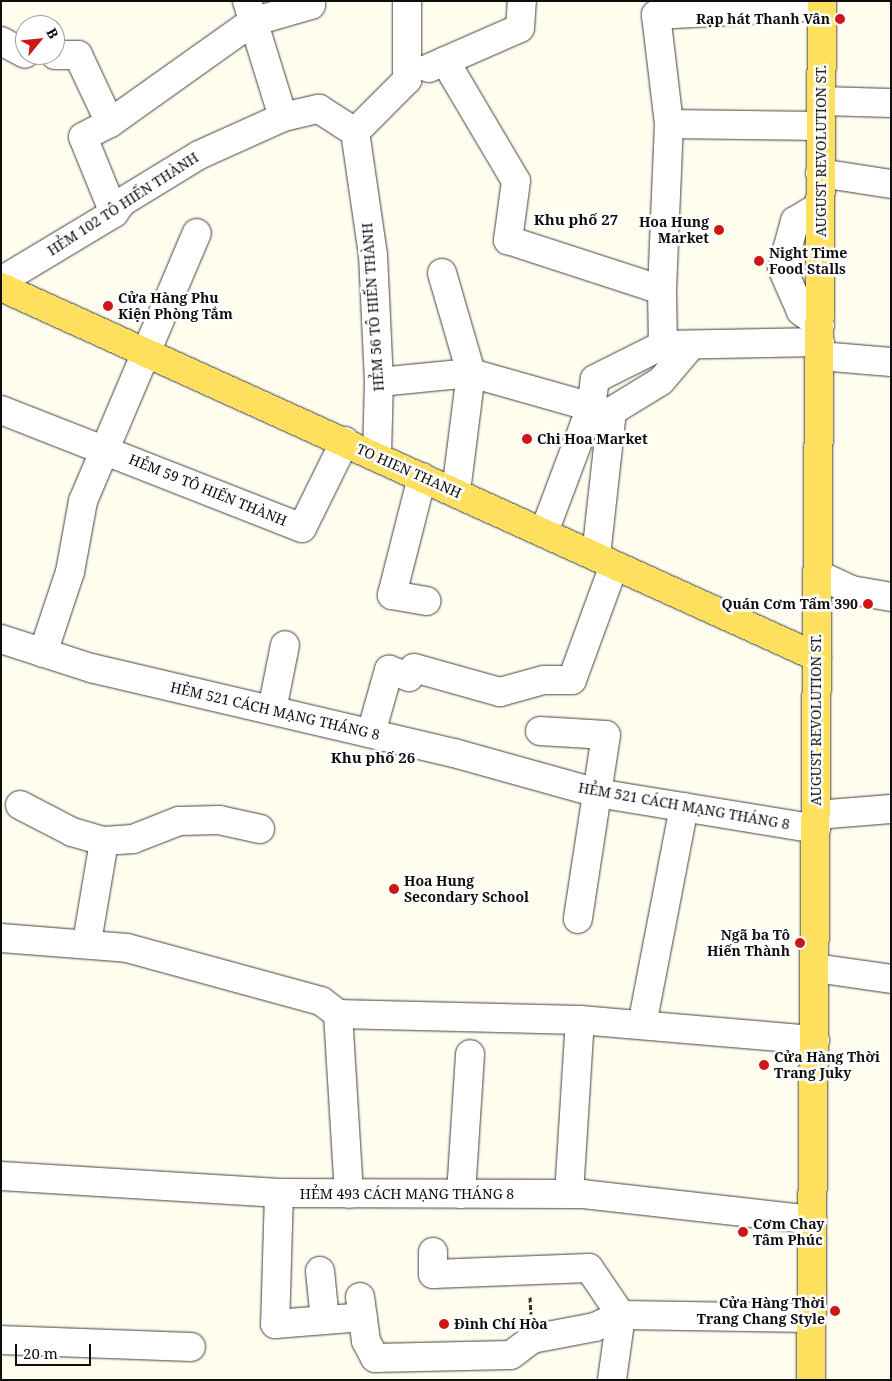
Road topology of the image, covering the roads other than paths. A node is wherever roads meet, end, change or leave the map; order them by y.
1 (310, 1) edge
2 (407, 1) edge
3 (522, 1) edge
4 (822, 4) edge
5 (703, 7) edge
6 (250, 12) edge
7 (1, 41) edge
8 (15, 49) edge
9 (65, 54) edge
10 (445, 61) junction
11 (407, 80) junction
12 (891, 103) edge
13 (820, 113) junction
14 (283, 117) junction
15 (110, 123) junction
16 (669, 124) junction
17 (355, 132) junction
18 (820, 173) junction
19 (891, 184) edge
20 (820, 206) junction
21 (114, 214) junction
22 (196, 233) dead end
23 (442, 273) dead end
24 (1, 281) edge
25 (1, 287) edge
26 (662, 290) junction
27 (820, 341) junction
28 (676, 347) junction
29 (149, 354) junction
30 (891, 362) edge
31 (471, 373) junction
32 (379, 382) junction
33 (591, 406) junction
34 (1, 410) edge
35 (345, 442) junction
36 (108, 450) junction
37 (377, 456) junction
38 (422, 477) junction
39 (456, 492) junction
40 (544, 532) junction
41 (605, 560) junction
42 (817, 574) junction
43 (891, 597) edge
44 (426, 601) dead end
45 (1, 639) edge
46 (285, 646) dead end
47 (44, 653) junction
48 (816, 657) junction
49 (272, 710) junction
50 (540, 730) dead end
51 (371, 733) junction
52 (597, 793) junction
53 (20, 806) dead end
54 (684, 807) junction
55 (891, 809) edge
56 (816, 822) junction
57 (260, 829) dead end
58 (104, 841) junction
59 (578, 919) dead end
60 (1, 938) edge
61 (87, 942) junction
62 (815, 968) junction
63 (891, 979) edge
64 (338, 1014) junction
65 (580, 1020) junction
66 (642, 1026) junction
67 (815, 1040) junction
68 (470, 1054) dead end
69 (1, 1176) edge
70 (279, 1193) junction
71 (349, 1194) junction
72 (461, 1194) junction
73 (569, 1194) junction
74 (812, 1220) junction
75 (433, 1252) dead end
76 (320, 1271) dead end
77 (621, 1315) junction
78 (811, 1318) junction
79 (325, 1320) junction
80 (1, 1340) edge
81 (191, 1347) dead end
82 (447, 1368) edge
83 (389, 1369) edge
84 (612, 1380) edge
85 (811, 1380) edge

1 - 6 street
2 - 11 street
3 - 10 street
4 - 5 street
4 - 13 main road, AUGUST REVOLUTION ST.
5 - 16 street
6 - 14 street
6 - 15 street
7 - 8 street
9 - 15 street
10 - 11 street
10 - 26 street
11 - 17 street
12 - 13 street
13 - 16 street
13 - 18 main road, AUGUST REVOLUTION ST.
14 - 17 street, HẺM 102 TÔ HIẾN THÀNH
14 - 21 street, HẺM 102 TÔ HIẾN THÀNH
15 - 21 street
16 - 26 street
17 - 32 street, HẺM 56 TÔ HIẾN THÀNH
18 - 19 street
18 - 20 main road, AUGUST REVOLUTION ST.
20 - 27 main road, AUGUST REVOLUTION ST.
20 - 27 street
21 - 24 street, HẺM 102 TÔ HIẾN THÀNH
22 - 29 street
23 - 31 street
25 - 29 main road, TO HIEN THANH
26 - 28 street
27 - 28 street
27 - 30 street
27 - 42 main road, AUGUST REVOLUTION ST.
28 - 33 street
28 - 41 street
29 - 35 main road, TO HIEN THANH
29 - 36 street
31 - 32 street
31 - 33 street
31 - 39 street
32 - 37 street, HẺM 56 TÔ HIẾN THÀNH
33 - 40 street
34 - 36 street
35 - 36 street, HẺM 59 TÔ HIẾN THÀNH
35 - 37 main road, TO HIEN THANH
36 - 47 street
37 - 38 main road, TO HIEN THANH
38 - 39 main road, TO HIEN THANH
38 - 44 street
39 - 40 main road, TO HIEN THANH
40 - 41 main road, TO HIEN THANH
41 - 48 main road, TO HIEN THANH
41 - 51 street
42 - 43 street
42 - 48 main road, AUGUST REVOLUTION ST.
45 - 47 street, HẺM 521 CÁCH MẠNG THÁNG 8
46 - 49 street
47 - 49 street, HẺM 521 CÁCH MẠNG THÁNG 8
48 - 56 main road, AUGUST REVOLUTION ST.
49 - 51 street, HẺM 521 CÁCH MẠNG THÁNG 8
50 - 52 street
51 - 52 street, HẺM 521 CÁCH MẠNG THÁNG 8
52 - 54 street, HẺM 521 CÁCH MẠNG THÁNG 8
52 - 59 street
53 - 58 street
54 - 56 street, HẺM 521 CÁCH MẠNG THÁNG 8
54 - 66 street
55 - 56 street, HẺM 521 CÁCH MẠNG THÁNG 8
56 - 62 main road, AUGUST REVOLUTION ST.
57 - 58 street
58 - 61 street
60 - 61 street
61 - 64 street
62 - 63 street
62 - 67 main road, AUGUST REVOLUTION ST.
64 - 65 street
64 - 71 street
65 - 66 street
65 - 73 street
66 - 67 street
67 - 74 main road, AUGUST REVOLUTION ST.
68 - 72 street
69 - 70 street, HẺM 493 CÁCH MẠNG THÁNG 8
70 - 71 street, HẺM 493 CÁCH MẠNG THÁNG 8
70 - 79 street
71 - 72 street, HẺM 493 CÁCH MẠNG THÁNG 8
72 - 73 street, HẺM 493 CÁCH MẠNG THÁNG 8
73 - 74 street, HẺM 493 CÁCH MẠNG THÁNG 8
74 - 78 main road, AUGUST REVOLUTION ST.
75 - 77 street
76 - 79 street
77 - 78 street
77 - 82 street
77 - 84 street
78 - 85 main road, AUGUST REVOLUTION ST.
79 - 83 street
80 - 81 street
82 - 83 street

